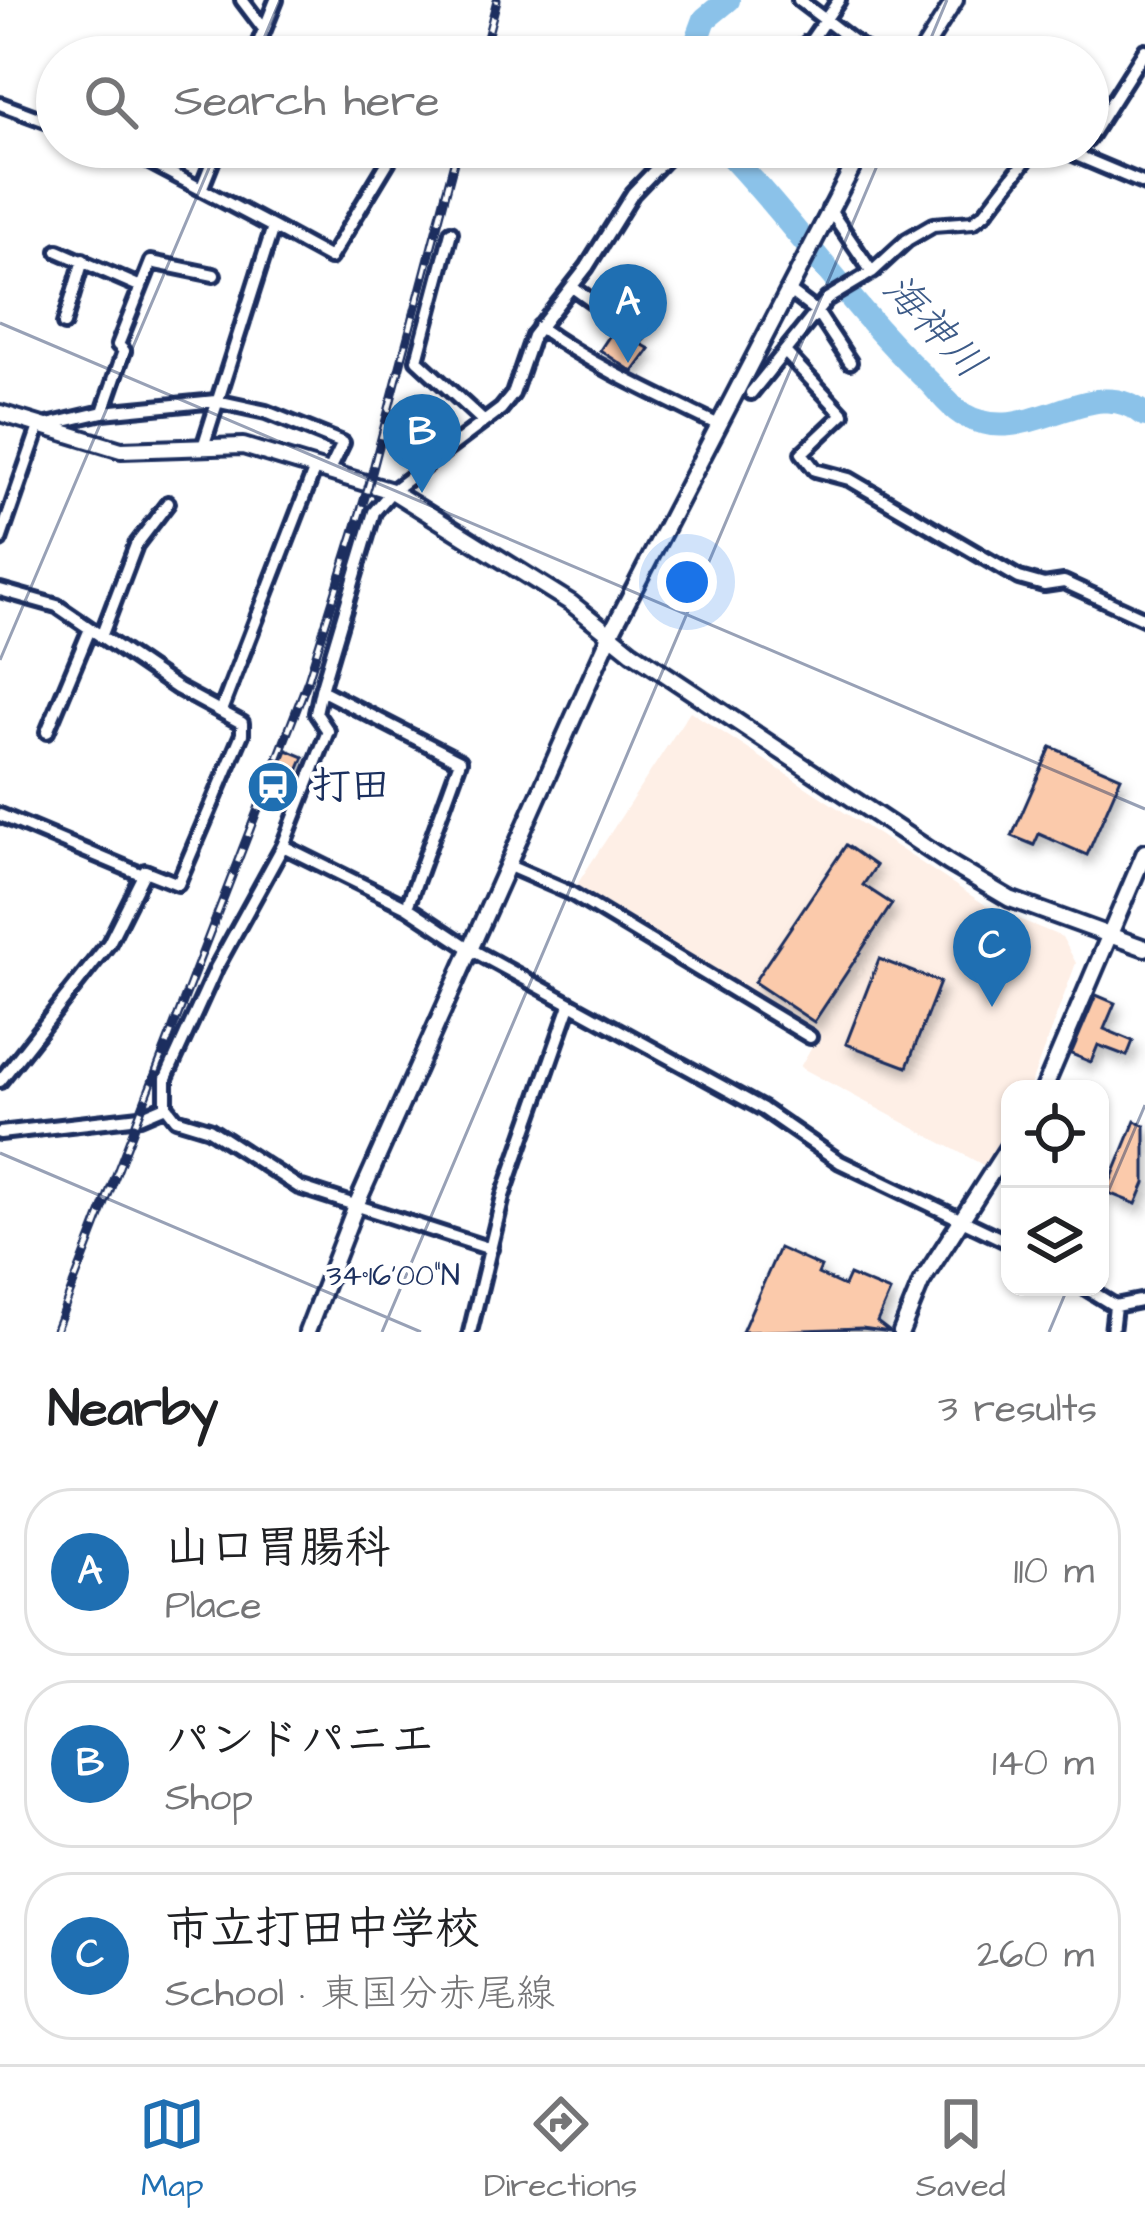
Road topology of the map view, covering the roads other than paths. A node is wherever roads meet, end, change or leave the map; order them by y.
1 (242, 0) edge
2 (276, 0) edge
3 (799, 0) edge
4 (839, 0) edge
5 (955, 0) edge
6 (825, 23) junction
7 (264, 29) junction
8 (261, 36) edge
9 (812, 36) edge
10 (844, 36) edge
11 (932, 36) edge
12 (1145, 50) edge
13 (0, 104) edge
14 (1109, 109) edge
15 (36, 117) edge
16 (1109, 161) edge
17 (166, 168) edge
18 (210, 168) edge
19 (385, 168) edge
20 (657, 168) edge
21 (851, 168) edge
22 (1020, 168) edge
23 (1145, 184) edge
24 (202, 187) junction
25 (826, 214) junction
26 (273, 227) junction
27 (451, 232) dead end
28 (58, 251) dead end
29 (83, 260) junction
30 (872, 272) junction
31 (214, 275) dead end
32 (141, 287) junction
33 (572, 287) junction
34 (788, 290) junction
35 (817, 312) junction
36 (64, 324) dead end
37 (539, 327) junction
38 (638, 334) dead end
39 (787, 353) junction
40 (850, 362) dead end
41 (751, 393) dead end
42 (216, 400) junction
43 (103, 412) junction
44 (0, 413) edge
45 (482, 420) junction
46 (719, 425) junction
47 (39, 427) junction
48 (202, 447) junction
49 (322, 470) junction
50 (392, 491) junction
51 (168, 503) dead end
52 (0, 540) edge
53 (0, 590) edge
54 (1145, 619) edge
55 (89, 628) junction
56 (611, 633) junction
57 (101, 637) junction
58 (321, 690) junction
59 (221, 711) junction
60 (47, 731) dead end
61 (0, 815) edge
62 (283, 846) junction
63 (1145, 852) edge
64 (508, 866) junction
65 (143, 875) junction
66 (406, 907) junction
67 (1108, 932) junction
68 (1145, 948) edge
69 (472, 950) junction
70 (570, 1005) junction
71 (810, 1037) dead end
72 (1048, 1080) edge
73 (0, 1082) edge
74 (166, 1106) junction
75 (0, 1133) edge
76 (1001, 1158) edge
77 (355, 1208) junction
78 (963, 1216) junction
79 (1001, 1238) edge
80 (491, 1249) junction
81 (1099, 1296) edge
82 (1145, 1300) edge
83 (1115, 1306) junction
84 (307, 1332) edge
85 (470, 1332) edge
86 (901, 1332) edge
87 (1112, 1332) edge

1 - 7 street
2 - 7 street
3 - 6 street
4 - 6 street
5 - 11 street
6 - 9 street
6 - 10 street
7 - 8 street
12 - 14 street
13 - 15 street
16 - 23 street
17 - 24 street
18 - 24 street
19 - 26 street
20 - 33 street
21 - 25 street
22 - 30 street
24 - 26 street
25 - 30 street
25 - 34 street
26 - 42 street
27 - 45 street
28 - 29 street
29 - 32 street
29 - 36 street
30 - 35 street
31 - 32 street
32 - 43 street
33 - 37 street
33 - 38 street
34 - 35 street
34 - 46 street
35 - 39 street
35 - 40 street
37 - 45 street
37 - 46 street
39 - 41 street
39 - 54 street
42 - 43 street
42 - 48 street
42 - 49 street
43 - 47 street
44 - 47 street
45 - 50 street
46 - 56 street
47 - 48 street
47 - 52 street
48 - 49 street
49 - 50 street
49 - 59 street
50 - 56 street
50 - 58 street
51 - 57 street
53 - 55 street
55 - 57 street
55 - 60 street
56 - 64 street
56 - 67 street
57 - 59 street
58 - 62 street
58 - 66 street
59 - 65 street
61 - 65 street
62 - 66 street
62 - 74 street
63 - 67 street
64 - 69 street
64 - 71 street
65 - 73 street
66 - 69 street
67 - 68 street
67 - 72 street
69 - 70 street
69 - 77 street
70 - 78 street
70 - 80 street
74 - 75 street
74 - 77 street
76 - 78 street
77 - 80 street
77 - 84 street
78 - 79 street
78 - 86 street
80 - 85 street
81 - 83 street
82 - 83 street
83 - 87 street

